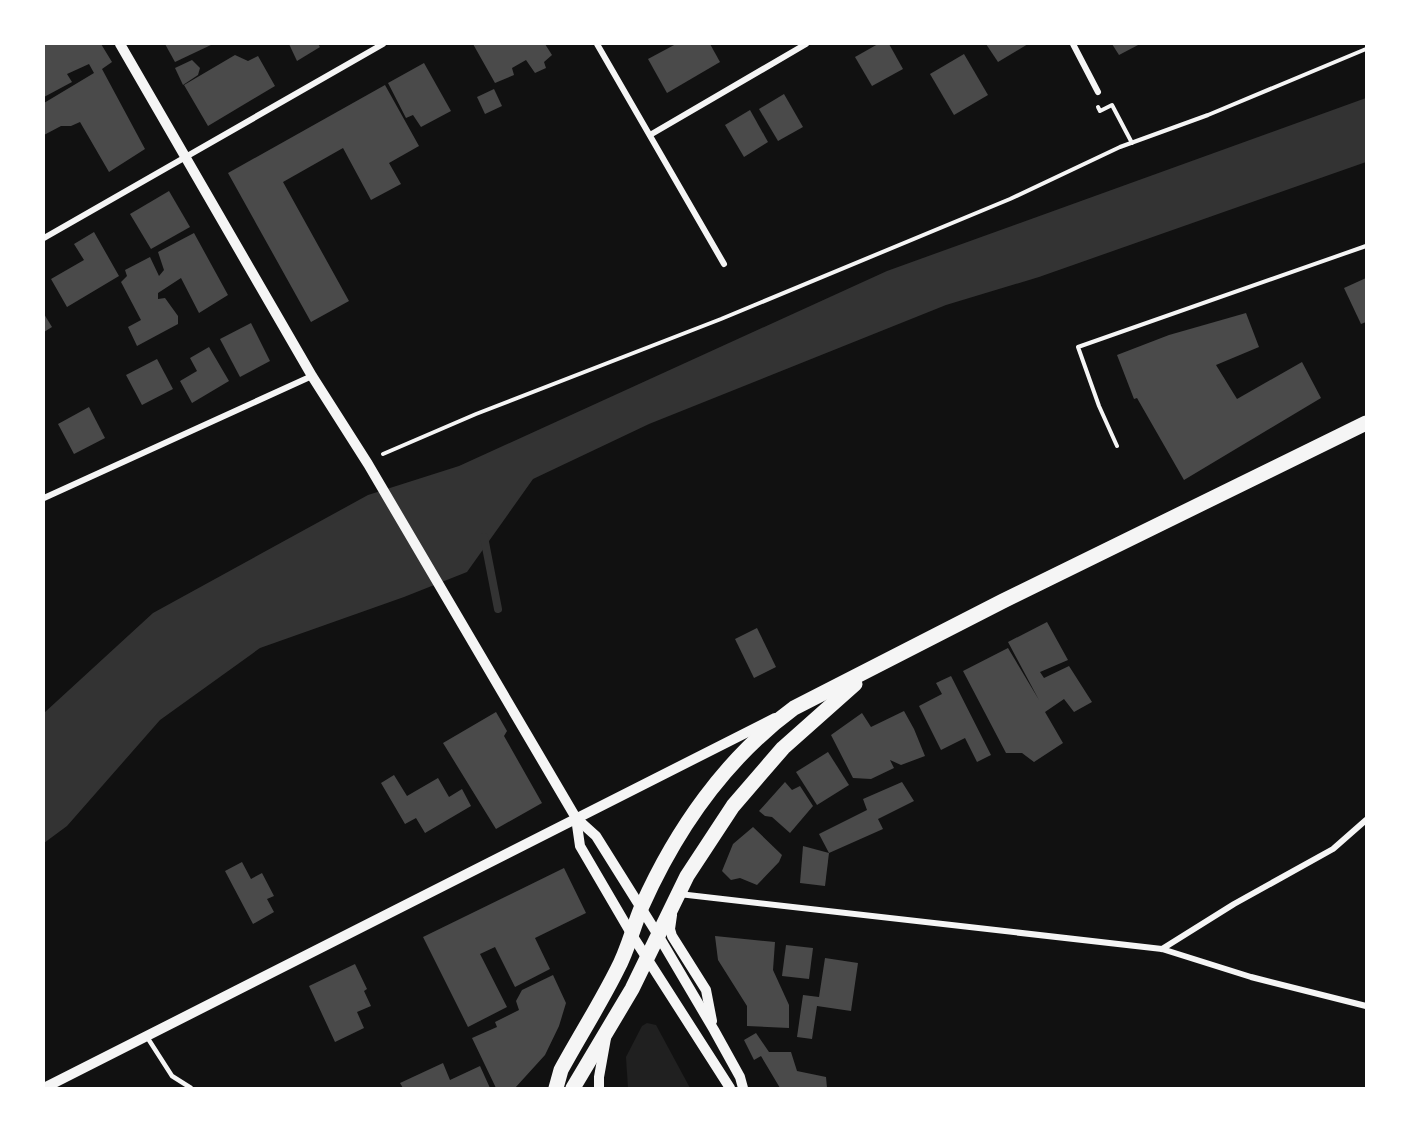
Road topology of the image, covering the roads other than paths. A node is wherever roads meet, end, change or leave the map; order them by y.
1 (120, 44) edge
2 (383, 44) edge
3 (597, 44) edge
4 (806, 44) edge
5 (1073, 44) edge
6 (1098, 92) dead end
7 (650, 135) junction
8 (186, 156) junction
9 (44, 238) edge
10 (724, 264) dead end
11 (312, 376) junction
12 (1366, 423) edge
13 (44, 498) edge
14 (873, 669) junction
15 (794, 708) junction
16 (576, 818) junction
17 (1366, 820) edge
18 (678, 894) junction
19 (641, 908) junction
20 (658, 934) junction
21 (632, 935) junction
22 (1162, 949) junction
23 (648, 958) junction
24 (1366, 1006) edge
25 (714, 1030) junction
26 (608, 1032) junction
27 (147, 1037) junction
28 (44, 1088) edge
29 (191, 1089) edge
30 (556, 1089) edge
31 (573, 1089) edge
32 (599, 1089) edge
33 (730, 1089) edge
34 (743, 1089) edge

1 - 8 street
2 - 8 street
3 - 7 street
4 - 7 street
5 - 6 street
7 - 10 street
8 - 9 street
8 - 11 street
11 - 13 street
11 - 16 street
12 - 14 main road
14 - 15 main road
14 - 18 main road
15 - 16 street
15 - 19 main road
16 - 19 street
16 - 21 street
16 - 27 street
17 - 22 street
18 - 20 main road
18 - 22 street
18 - 25 street
19 - 20 street
19 - 21 main road
20 - 23 main road
20 - 25 street
21 - 23 street
21 - 30 main road
22 - 24 street
23 - 26 main road
23 - 33 street
25 - 34 street
26 - 31 main road
26 - 32 street
27 - 28 street
27 - 29 lane

